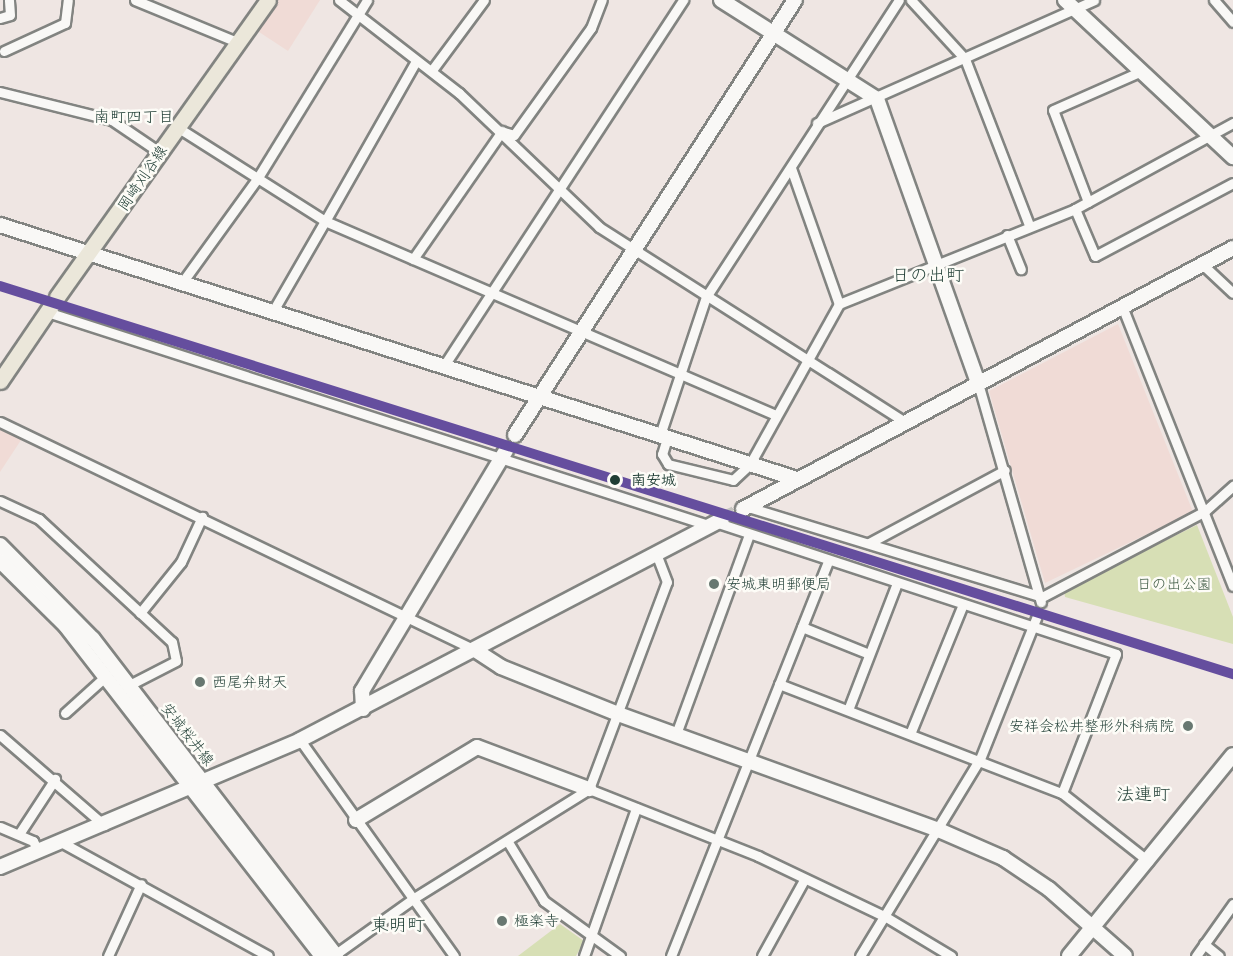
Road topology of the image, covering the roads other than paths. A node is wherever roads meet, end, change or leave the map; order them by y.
1 (9, 0) edge
2 (68, 0) edge
3 (135, 0) edge
4 (268, 0) edge
5 (339, 0) edge
6 (367, 0) edge
7 (484, 0) edge
8 (603, 0) edge
9 (683, 0) edge
10 (721, 0) edge
11 (795, 0) edge
12 (899, 0) edge
13 (911, 0) edge
14 (1094, 0) edge
15 (1214, 0) edge
16 (1070, 4) edge
17 (358, 15) junction
18 (0, 18) edge
19 (1233, 21) edge
20 (773, 33) junction
21 (237, 42) junction
22 (1, 49) edge
23 (965, 59) junction
24 (416, 61) junction
25 (432, 70) junction
26 (1139, 72) junction
27 (847, 79) junction
28 (0, 92) edge
29 (877, 99) junction
30 (818, 123) junction
31 (1233, 123) edge
32 (177, 127) junction
33 (502, 131) junction
34 (1211, 137) junction
35 (159, 152) junction
36 (1233, 157) edge
37 (790, 168) junction
38 (257, 179) junction
39 (1233, 183) edge
40 (559, 190) junction
41 (1088, 202) junction
42 (1076, 208) junction
43 (325, 221) junction
44 (0, 225) edge
45 (1029, 225) junction
46 (1007, 235) junction
47 (1233, 248) edge
48 (632, 250) junction
49 (90, 254) junction
50 (413, 259) junction
51 (1202, 264) junction
52 (936, 265) junction
53 (1021, 269) dead end
54 (181, 284) junction
55 (494, 293) junction
56 (1233, 293) edge
57 (706, 297) junction
58 (839, 304) junction
59 (52, 305) junction
60 (1122, 306) junction
61 (273, 311) junction
62 (579, 330) junction
63 (807, 359) junction
64 (443, 367) junction
65 (3, 371) edge
66 (681, 372) junction
67 (978, 383) junction
68 (538, 398) junction
69 (776, 415) junction
70 (904, 421) junction
71 (0, 422) edge
72 (514, 435) dead end
73 (664, 436) junction
74 (504, 454) junction
75 (750, 464) junction
76 (1005, 470) junction
77 (797, 479) junction
78 (1233, 486) edge
79 (0, 501) edge
80 (745, 508) joint
81 (1205, 511) junction
82 (201, 517) junction
83 (715, 522) junction
84 (749, 534) junction
85 (869, 543) junction
86 (0, 545) edge
87 (656, 554) junction
88 (0, 561) edge
89 (828, 561) junction
90 (897, 583) junction
91 (1233, 586) edge
92 (1042, 600) junction
93 (963, 604) junction
94 (140, 613) junction
95 (405, 616) junction
96 (1035, 622) junction
97 (802, 627) junction
98 (475, 650) junction
99 (869, 654) junction
100 (106, 676) junction
101 (779, 684) junction
102 (129, 685) junction
103 (363, 709) junction
104 (848, 710) junction
105 (65, 713) dead end
106 (621, 715) junction
107 (676, 734) junction
108 (910, 734) junction
109 (0, 735) edge
110 (300, 740) junction
111 (1233, 755) edge
112 (980, 759) junction
113 (747, 760) junction
114 (55, 779) junction
115 (206, 783) junction
116 (589, 789) junction
117 (193, 790) junction
118 (1062, 794) junction
119 (636, 808) junction
120 (356, 820) junction
121 (104, 825) junction
122 (0, 827) edge
123 (941, 831) junction
124 (19, 834) junction
125 (719, 838) junction
126 (61, 842) junction
127 (508, 842) junction
128 (38, 851) junction
129 (1148, 861) junction
130 (0, 867) edge
131 (804, 880) junction
132 (141, 884) junction
133 (414, 898) junction
134 (1233, 904) edge
135 (886, 917) junction
136 (1093, 927) junction
137 (594, 936) junction
138 (1204, 944) junction
139 (108, 956) edge
140 (268, 956) edge
141 (331, 956) edge
142 (454, 956) edge
143 (584, 956) edge
144 (620, 956) edge
145 (671, 956) edge
146 (762, 956) edge
147 (860, 956) edge
148 (951, 956) edge
149 (1069, 956) edge
150 (1125, 956) edge
151 (1196, 956) edge
152 (1219, 956) edge

1 - 18 street
2 - 22 street
3 - 21 street
4 - 21 main road, 岡崎刈谷線
5 - 17 street
6 - 17 street
7 - 25 street
8 - 33 street
9 - 40 street
10 - 20 street
11 - 20 street
12 - 27 street
13 - 23 street
14 - 16 street
15 - 19 street
16 - 23 street
16 - 26 street
17 - 24 street
17 - 38 street
20 - 27 street
20 - 48 street
21 - 32 main road, 岡崎刈谷線
23 - 29 street
23 - 45 street
24 - 25 street
24 - 43 street
25 - 33 street
26 - 34 street
26 - 41 street
27 - 29 street
27 - 30 street
28 - 35 street
29 - 30 street
29 - 52 street
30 - 37 street
31 - 34 street
32 - 35 main road, 岡崎刈谷線
32 - 38 street
33 - 40 street
33 - 50 street
34 - 36 street
34 - 41 street
35 - 49 main road, 岡崎刈谷線
37 - 57 street
37 - 58 street
38 - 43 street
38 - 54 street
39 - 42 street
40 - 48 street
40 - 55 street
41 - 42 street
42 - 45 street
43 - 50 street
43 - 61 street
44 - 49 street
45 - 46 street
46 - 52 street
46 - 53 street
47 - 51 street
48 - 57 street
48 - 62 street
49 - 54 street
49 - 59 main road, 岡崎刈谷線
50 - 55 street
51 - 56 street
51 - 60 street
52 - 58 street
52 - 67 street
54 - 61 street
55 - 62 street
55 - 64 street
57 - 63 street
57 - 66 street
58 - 63 street
59 - 65 main road, 岡崎刈谷線
59 - 74 street
60 - 67 street
60 - 81 street
61 - 64 street
62 - 66 street
62 - 68 street
63 - 69 street
63 - 70 street
64 - 68 street
66 - 69 street
66 - 73 street
67 - 70 street
67 - 76 street
68 - 72 street
68 - 73 street
69 - 75 street
70 - 77 street
71 - 82 street
73 - 75 street
73 - 75 street
74 - 83 street
74 - 95 street
75 - 77 street
76 - 85 street
76 - 92 street
77 - 80 street
78 - 81 street
79 - 94 street
80 - 85 street
81 - 91 street
81 - 92 street
82 - 94 street
82 - 95 street
83 - 84 street
83 - 87 street
84 - 89 street
84 - 107 street
85 - 92 street
86 - 102 street, 安城桜井線
87 - 98 street
87 - 106 street
88 - 100 street, 安城桜井線
89 - 90 street
89 - 97 street
90 - 93 street
90 - 99 street
93 - 96 street
93 - 108 street
94 - 102 street
95 - 98 street
95 - 103 street
96 - 112 street
96 - 118 street
97 - 99 street
97 - 101 street
98 - 103 street
98 - 106 street
99 - 104 street
100 - 105 street
100 - 117 street, 安城桜井線
101 - 104 street
101 - 113 street
102 - 115 street, 安城桜井線
103 - 110 street
104 - 108 street
106 - 107 street
106 - 116 street
107 - 113 street
108 - 112 street
109 - 114 street
110 - 115 street
110 - 120 street
111 - 129 street
112 - 118 street
112 - 123 street
113 - 123 street
113 - 125 street
114 - 121 street
114 - 124 street
115 - 117 street
115 - 141 street, 安城桜井線
116 - 119 street
116 - 120 street
116 - 127 street
117 - 121 street
117 - 141 street, 安城桜井線
118 - 129 street
119 - 125 street
119 - 137 street
120 - 133 street
121 - 126 street
122 - 124 street
123 - 135 street
123 - 136 street
124 - 128 street
125 - 131 street
125 - 145 street
126 - 128 street
126 - 132 street
127 - 133 street
127 - 137 street
128 - 130 street
129 - 136 street
131 - 135 street
131 - 146 street
132 - 139 street
132 - 140 street
133 - 141 street
133 - 142 street
134 - 138 street
135 - 147 street
135 - 148 street
136 - 149 street
136 - 150 street
137 - 143 street
137 - 144 street
138 - 151 street
138 - 152 street

